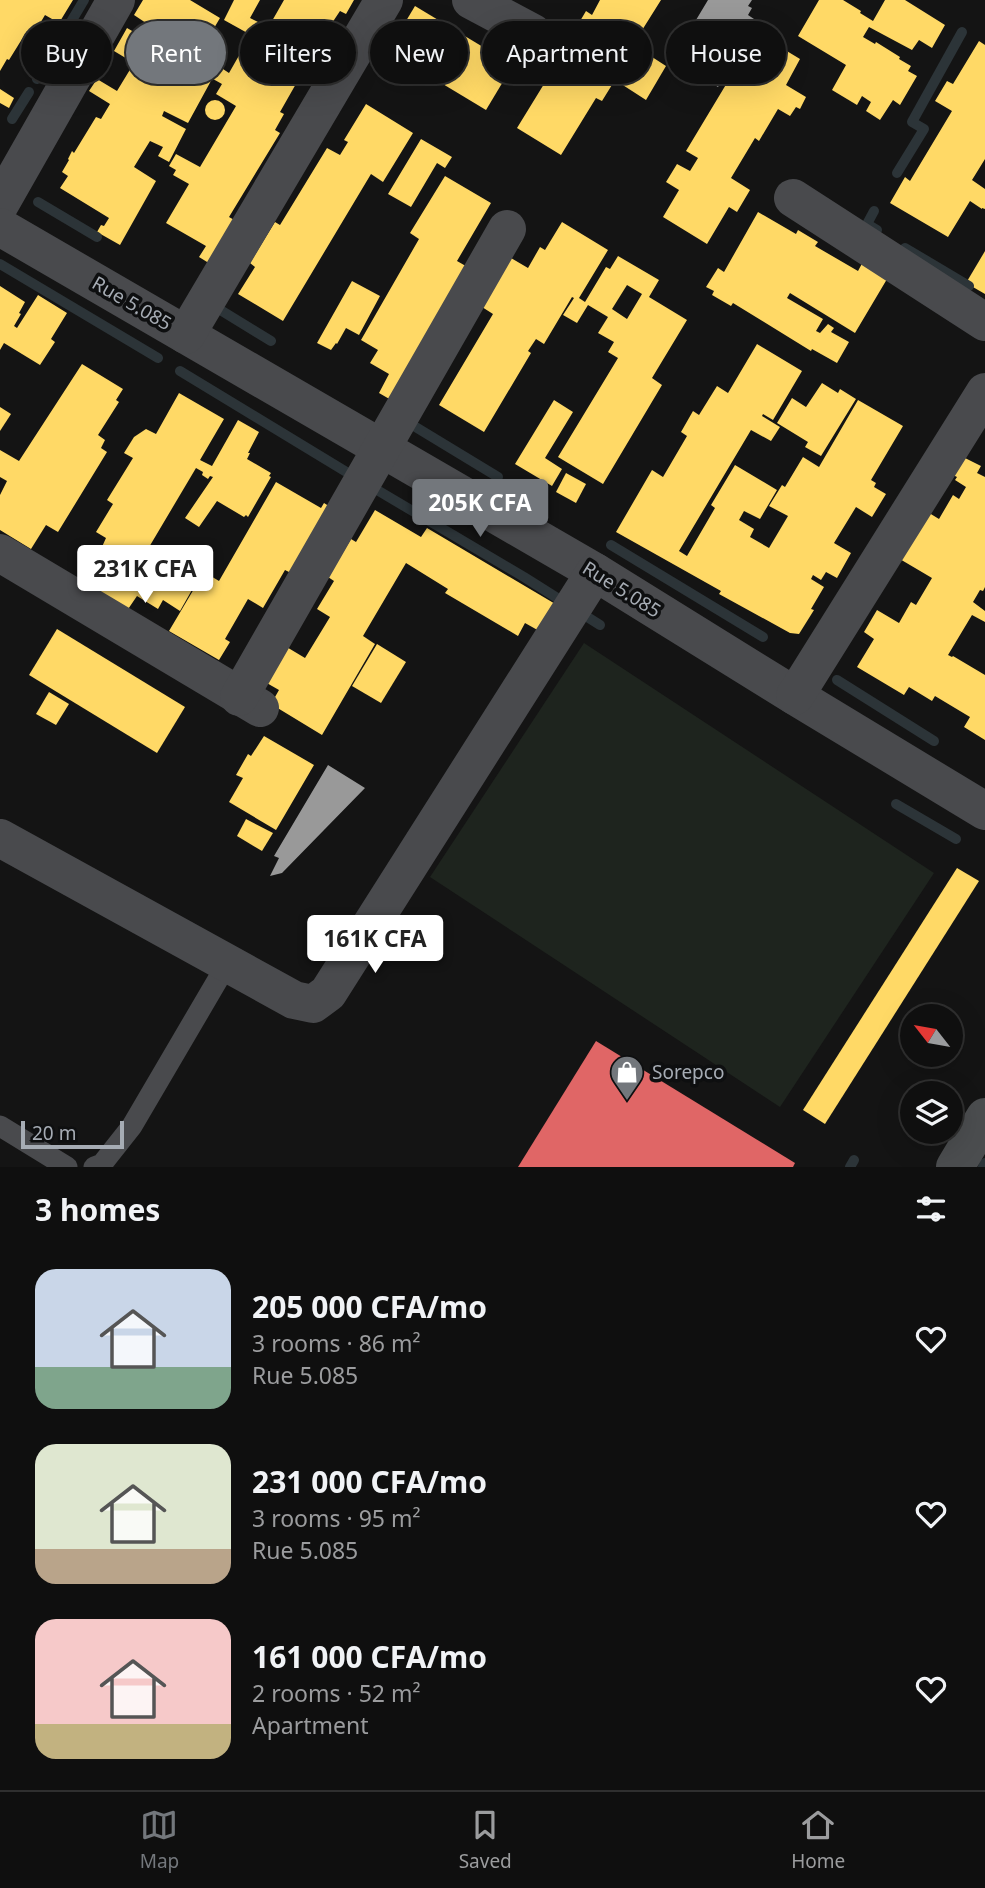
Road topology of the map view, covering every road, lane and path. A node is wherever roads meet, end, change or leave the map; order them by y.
1 (116, 0) edge
2 (384, 0) edge
3 (471, 0) edge
4 (510, 21) edge
5 (793, 198) dead end
6 (0, 204) edge
7 (0, 227) edge
8 (506, 229) dead end
9 (985, 322) edge
10 (186, 335) junction
11 (985, 393) edge
12 (382, 448) junction
13 (0, 553) edge
14 (595, 572) junction
15 (796, 696) junction
16 (985, 811) edge
17 (0, 838) edge
18 (227, 964) junction
19 (985, 1117) edge
20 (0, 1126) edge
21 (67, 1167) edge
22 (94, 1167) edge
23 (955, 1167) edge

1 - 6 street
2 - 10 street
3 - 4 street
5 - 9 street
7 - 10 street, Rue 5.085
8 - 12 street
10 - 12 street, Rue 5.085
11 - 15 street
12 - 13 street
12 - 14 street, Rue 5.085
14 - 15 street, Rue 5.085
14 - 18 street
15 - 16 street, Rue 5.085
17 - 18 street
18 - 22 lane
19 - 23 main road
20 - 21 lane

